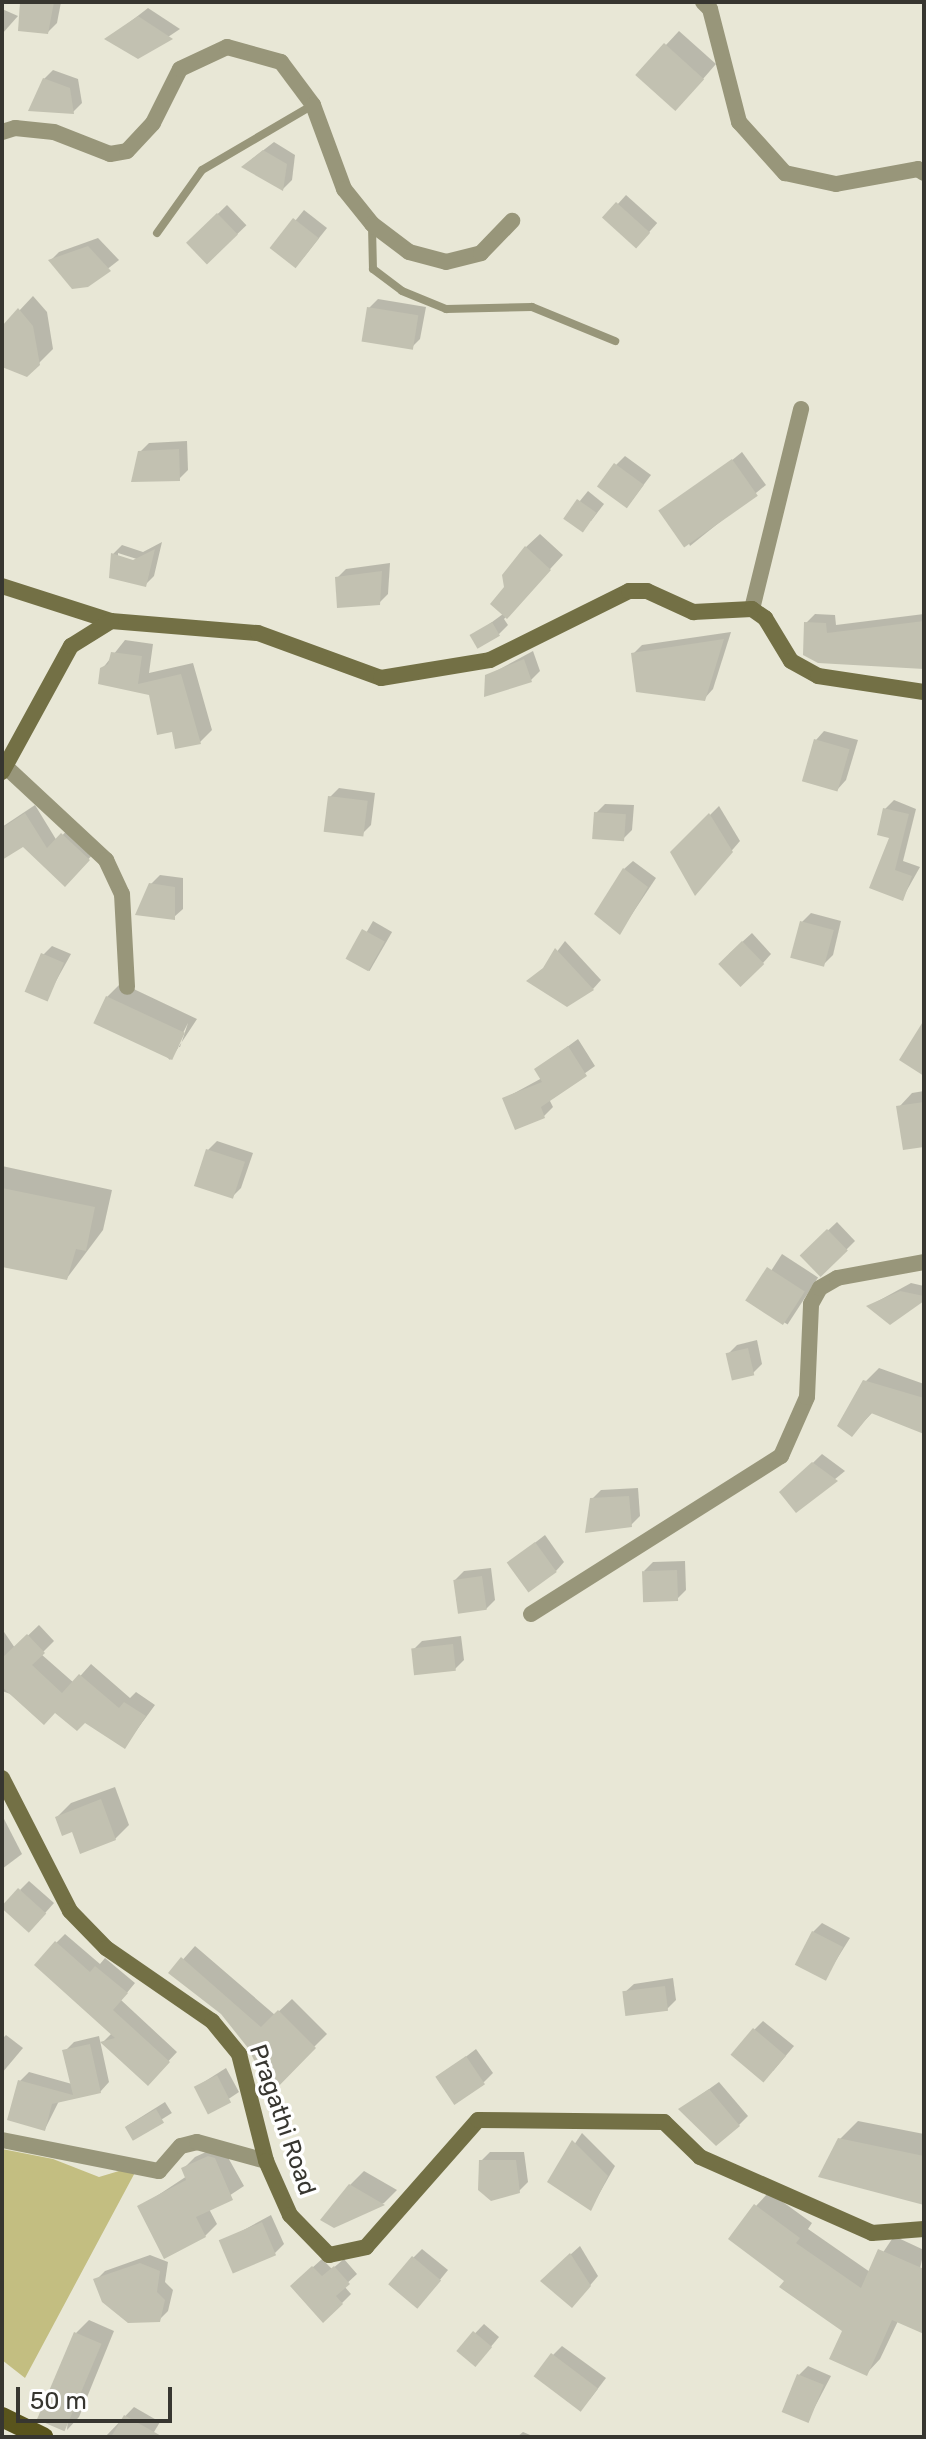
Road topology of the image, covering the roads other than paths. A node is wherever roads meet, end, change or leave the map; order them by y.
1 (703, 2) edge
2 (313, 105) junction
3 (2, 132) edge
4 (924, 173) edge
5 (512, 221) dead end
6 (372, 224) junction
7 (157, 233) dead end
8 (615, 341) dead end
9 (801, 409) dead end
10 (2, 586) edge
11 (752, 609) junction
12 (111, 621) junction
13 (924, 692) edge
14 (4, 770) edge
15 (127, 987) dead end
16 (924, 1262) edge
17 (531, 1614) dead end
18 (2, 1778) edge
19 (2, 2140) edge
20 (266, 2161) junction
21 (924, 2229) edge
22 (2, 2417) edge
23 (43, 2437) edge

1 - 4 street
2 - 3 street
2 - 6 street
2 - 7 lane
5 - 6 street
6 - 8 lane
9 - 11 street
10 - 12 street
11 - 12 street
11 - 13 street
12 - 14 street
14 - 15 street
16 - 17 street
18 - 20 street, Pragathi Road
19 - 20 street
20 - 21 street, Pragathi Road
22 - 23 main road

